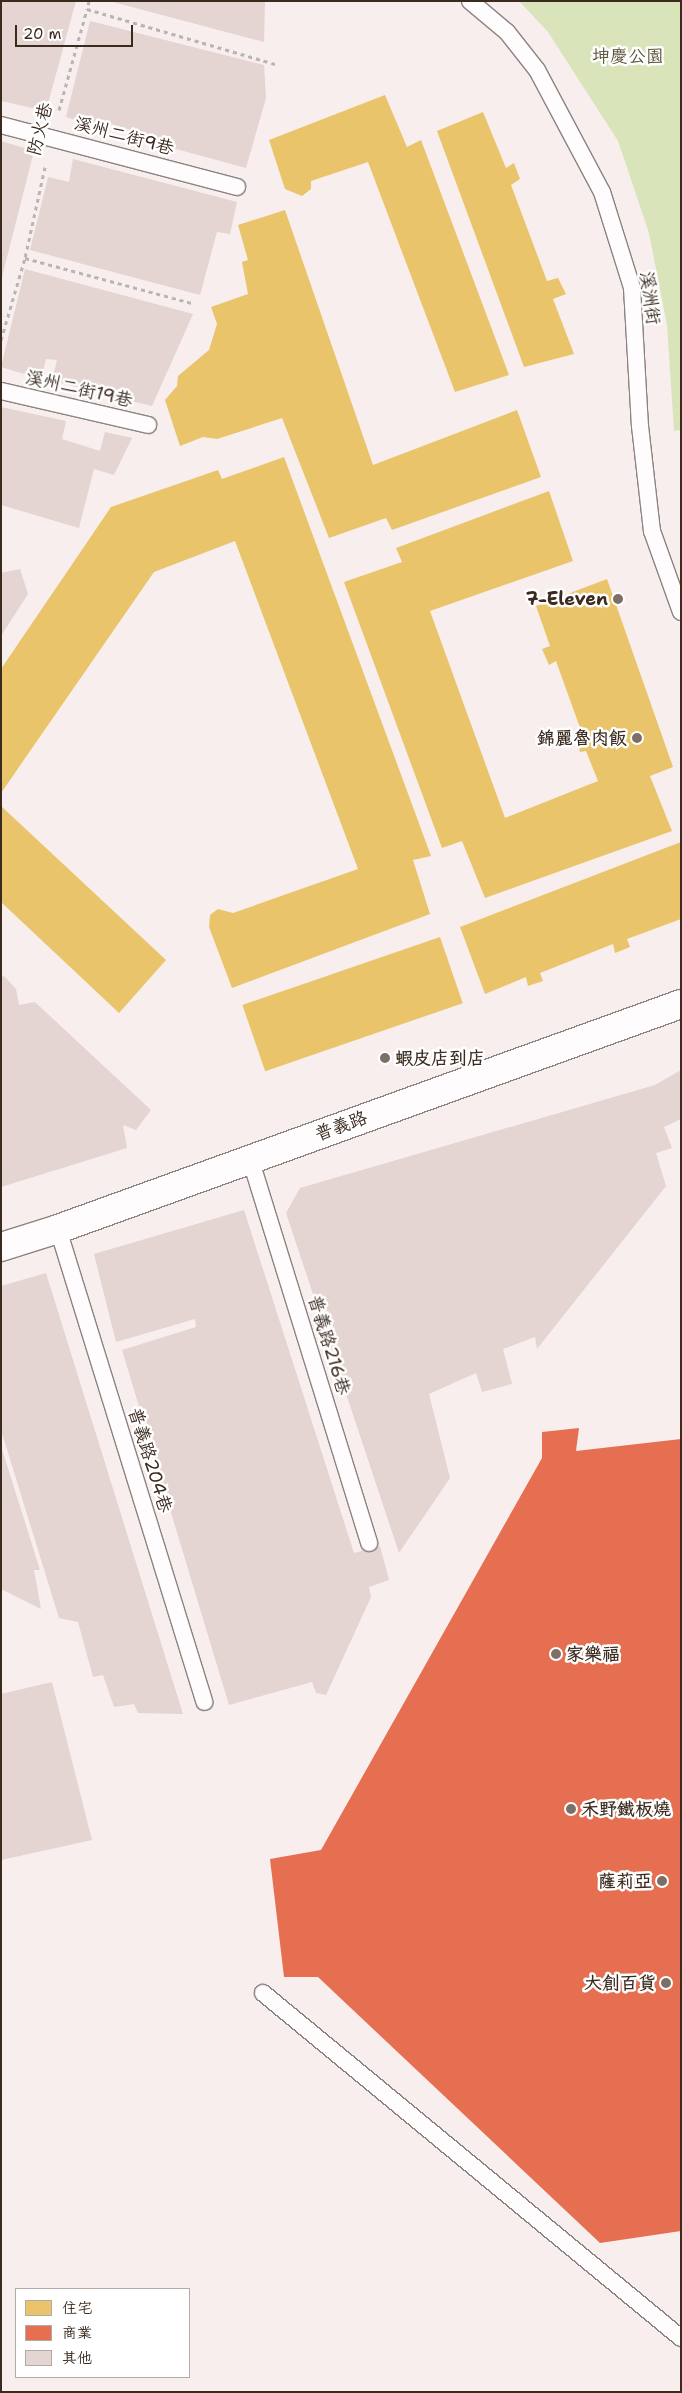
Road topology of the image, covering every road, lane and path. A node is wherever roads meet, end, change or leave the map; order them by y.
1 (89, 1) edge
2 (470, 1) edge
3 (87, 9) junction
4 (278, 65) dead end
5 (1, 125) edge
6 (52, 137) junction
7 (237, 187) dead end
8 (25, 258) junction
9 (194, 304) dead end
10 (1, 340) edge
11 (1, 391) edge
12 (148, 425) dead end
13 (681, 612) edge
14 (681, 1004) edge
15 (250, 1158) junction
16 (58, 1230) junction
17 (1, 1247) edge
18 (370, 1543) dead end
19 (204, 1702) dead end
20 (263, 1993) dead end
21 (681, 2338) edge

1 - 3 path, 防火巷
2 - 13 lane, 溪洲街
3 - 4 path
3 - 6 path, 防火巷
5 - 6 lane, 溪州二街9巷
6 - 7 lane, 溪州二街9巷
6 - 8 path, 防火巷
8 - 9 path
8 - 10 path, 防火巷
11 - 12 lane, 溪州二街19巷
14 - 15 street, 普義路
15 - 16 street, 普義路
15 - 18 lane, 普義路216巷
16 - 17 street, 普義路
16 - 19 lane, 普義路204巷
20 - 21 lane

